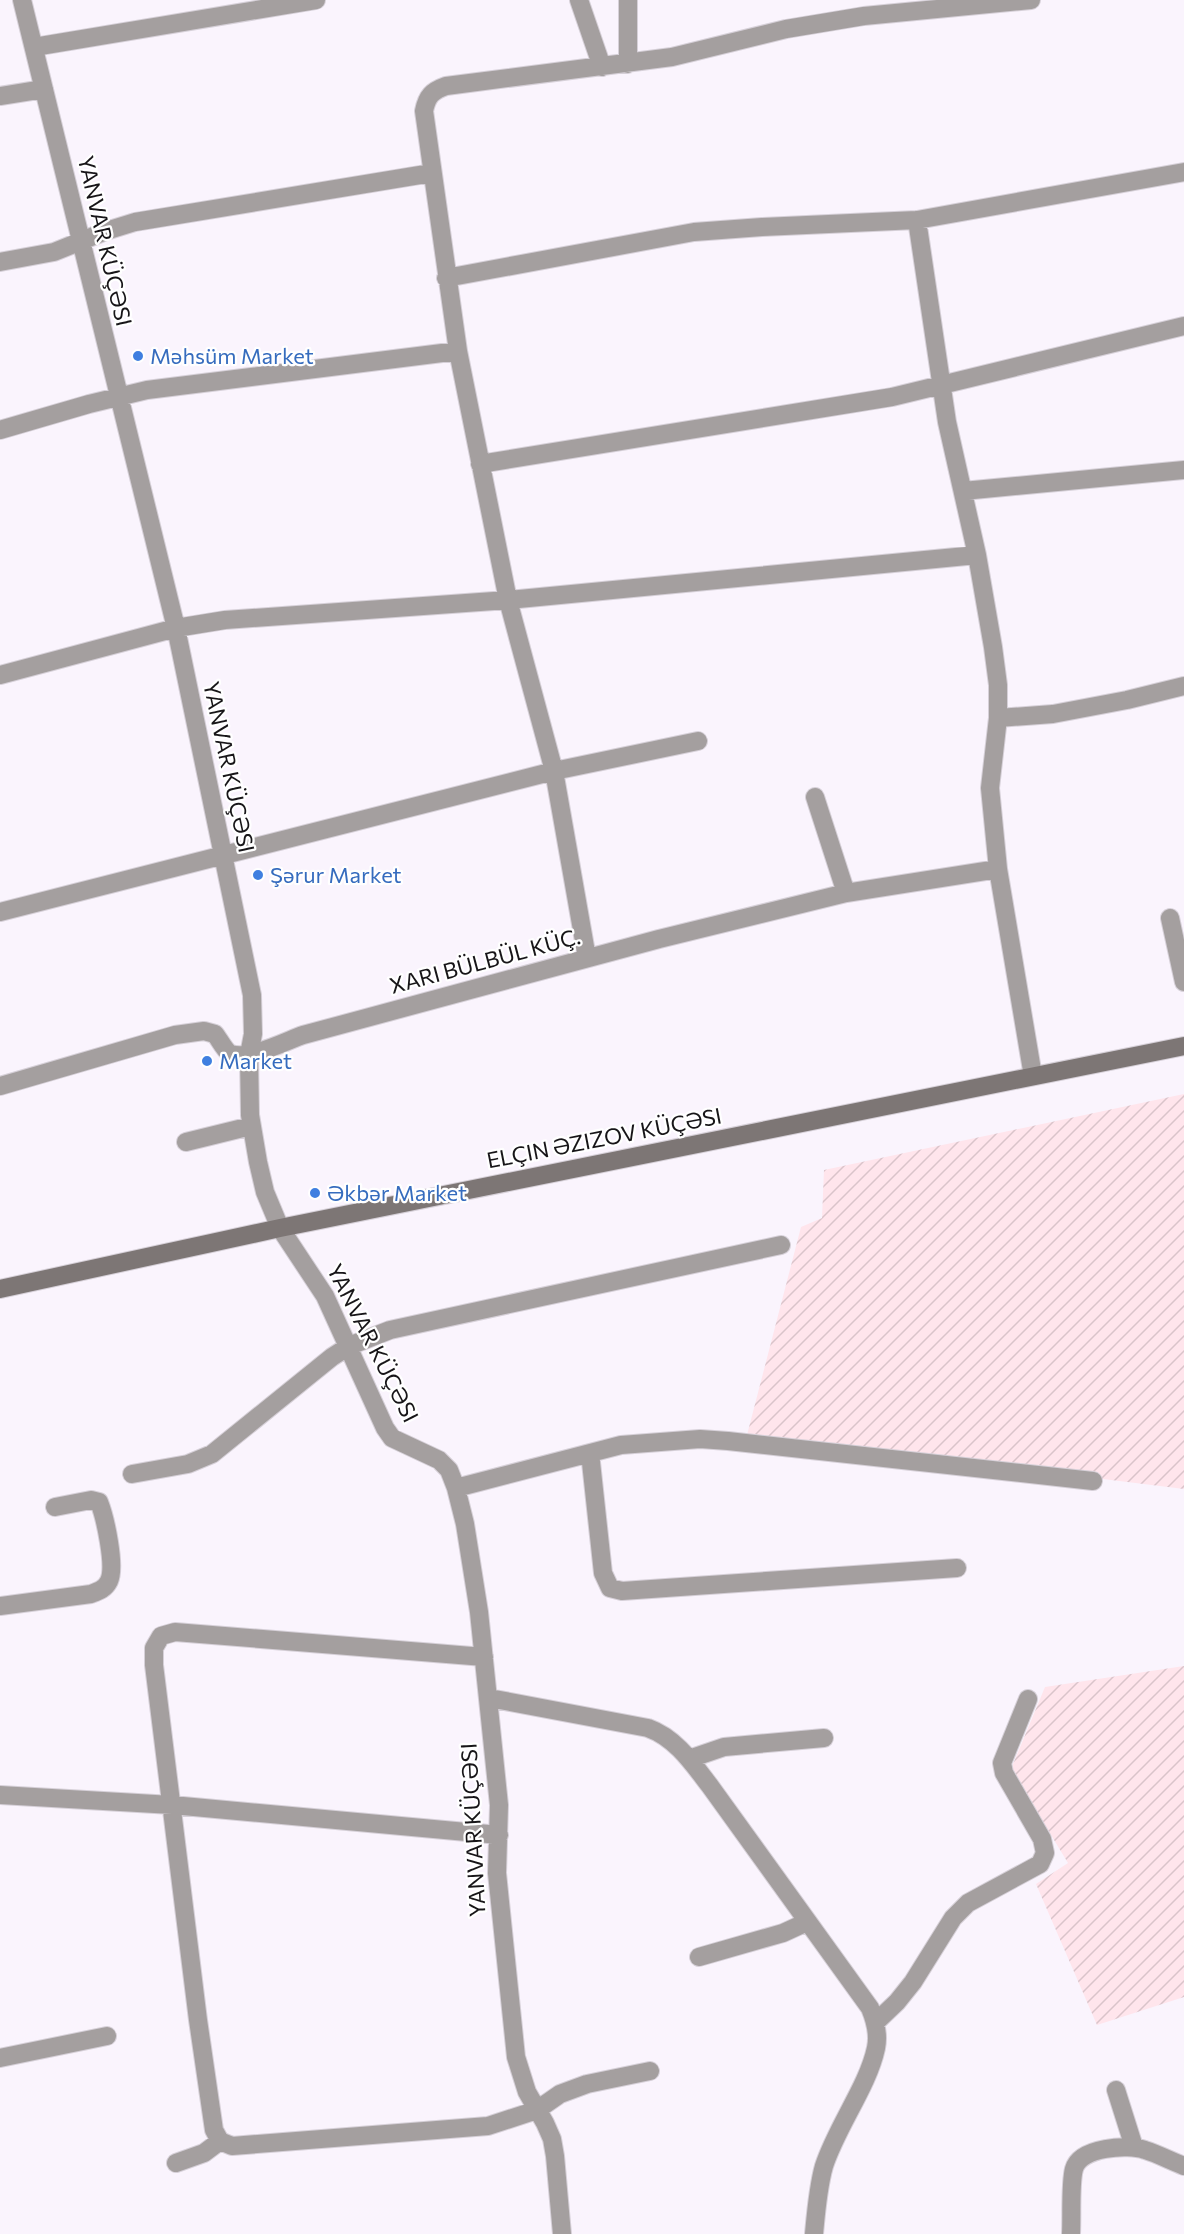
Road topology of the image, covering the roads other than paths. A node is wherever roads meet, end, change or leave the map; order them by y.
1 (22, 0) edge
2 (316, 0) edge
3 (579, 0) edge
4 (627, 0) edge
5 (1030, 0) edge
6 (34, 47) junction
7 (628, 64) junction
8 (602, 67) junction
9 (44, 89) junction
10 (0, 96) edge
11 (1184, 172) edge
12 (432, 173) junction
13 (917, 220) junction
14 (81, 242) junction
15 (0, 262) edge
16 (446, 278) junction
17 (1184, 326) edge
18 (458, 351) junction
19 (942, 386) junction
20 (117, 397) junction
21 (0, 430) edge
22 (480, 464) junction
23 (1184, 470) edge
24 (963, 491) junction
25 (977, 555) junction
26 (508, 600) junction
27 (176, 627) junction
28 (0, 675) edge
29 (1184, 686) edge
30 (998, 718) junction
31 (698, 741) dead end
32 (555, 771) junction
33 (815, 797) dead end
34 (224, 856) junction
35 (998, 869) junction
36 (846, 893) junction
37 (0, 912) edge
38 (1170, 918) dead end
39 (587, 958) junction
40 (1184, 982) edge
41 (1184, 1046) edge
42 (249, 1055) junction
43 (1033, 1076) junction
44 (0, 1086) edge
45 (251, 1126) junction
46 (186, 1142) dead end
47 (280, 1228) junction
48 (781, 1245) dead end
49 (0, 1289) edge
50 (349, 1346) junction
51 (590, 1453) junction
52 (132, 1474) dead end
53 (1093, 1481) dead end
54 (456, 1488) junction
55 (55, 1507) dead end
56 (957, 1568) dead end
57 (0, 1606) edge
58 (484, 1657) junction
59 (489, 1698) junction
60 (1028, 1699) dead end
61 (824, 1738) dead end
62 (689, 1759) junction
63 (0, 1795) edge
64 (172, 1805) junction
65 (499, 1835) junction
66 (807, 1922) junction
67 (699, 1957) dead end
68 (876, 2022) junction
69 (107, 2036) dead end
70 (0, 2058) edge
71 (650, 2071) dead end
72 (1116, 2090) dead end
73 (537, 2110) junction
74 (220, 2142) junction
75 (1134, 2147) junction
76 (176, 2163) dead end
77 (1184, 2166) edge
78 (562, 2234) edge
79 (814, 2234) edge
80 (1071, 2234) edge

1 - 6 street, YANVAR KÜÇƏSI
2 - 6 street
3 - 8 street
4 - 7 street
5 - 7 street
6 - 9 street, YANVAR KÜÇƏSI
7 - 8 street
8 - 12 street
9 - 10 street
9 - 14 street, YANVAR KÜÇƏSI
11 - 13 street
12 - 14 street
12 - 16 street
13 - 16 street
13 - 19 street
14 - 15 street
14 - 20 street, YANVAR KÜÇƏSI
16 - 18 street
17 - 19 street
18 - 20 street
18 - 22 street
19 - 22 street
19 - 24 street
20 - 21 street
20 - 27 street, YANVAR KÜÇƏSI
22 - 26 street
23 - 24 street
24 - 25 street
25 - 26 street
25 - 30 street
26 - 27 street
26 - 32 street
27 - 28 street
27 - 34 street, YANVAR KÜÇƏSI
29 - 30 street
30 - 35 street
31 - 32 street
32 - 34 street
32 - 39 street
33 - 36 street
34 - 37 street
34 - 42 street, YANVAR KÜÇƏSI
35 - 36 street
35 - 43 street
36 - 39 street
38 - 40 street
39 - 42 street
41 - 43 street, ELÇIN ƏZIZOV KÜÇƏSI
42 - 44 street
42 - 45 street, YANVAR KÜÇƏSI
43 - 47 street, ELÇIN ƏZIZOV KÜÇƏSI
45 - 46 street
45 - 47 street, YANVAR KÜÇƏSI
47 - 49 street, ELÇIN ƏZIZOV KÜÇƏSI
47 - 50 street, YANVAR KÜÇƏSI
48 - 50 street
50 - 52 street
50 - 54 street, YANVAR KÜÇƏSI
51 - 53 street
51 - 54 street
51 - 56 street
54 - 58 street, YANVAR KÜÇƏSI
55 - 57 street
58 - 59 street, YANVAR KÜÇƏSI
58 - 64 street
59 - 62 street
59 - 65 street, YANVAR KÜÇƏSI
60 - 68 street
61 - 62 street
62 - 66 street
63 - 64 street
64 - 65 street
64 - 74 street
65 - 73 street, YANVAR KÜÇƏSI
66 - 67 street
66 - 68 street
68 - 79 street
69 - 70 street
71 - 73 street
72 - 75 street
73 - 74 street
73 - 78 street, YANVAR KÜÇƏSI
74 - 76 street
75 - 77 street
75 - 80 street

